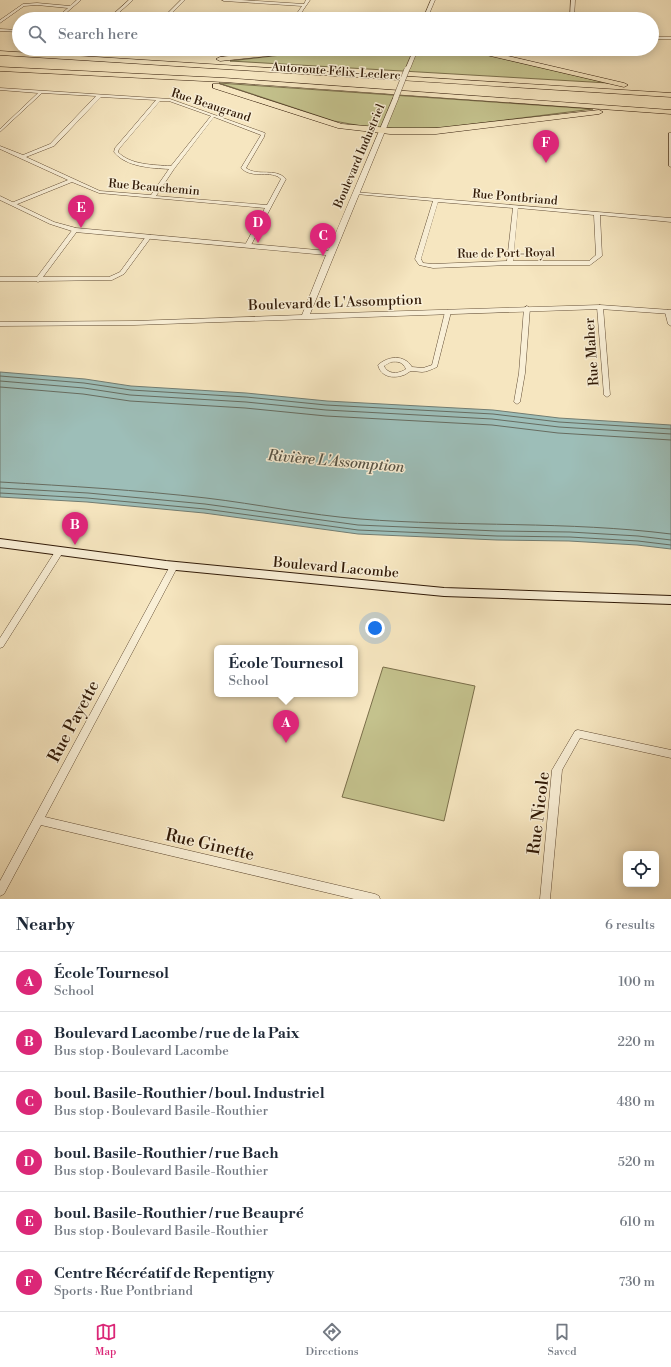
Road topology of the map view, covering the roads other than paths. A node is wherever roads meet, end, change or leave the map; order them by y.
1 (79, 0) edge
2 (131, 0) edge
3 (183, 0) edge
4 (224, 0) edge
5 (308, 0) edge
6 (433, 0) edge
7 (439, 0) edge
8 (573, 0) edge
9 (305, 5) junction
10 (71, 7) junction
11 (13, 12) edge
12 (65, 12) edge
13 (118, 12) edge
14 (171, 12) edge
15 (300, 12) edge
16 (428, 12) edge
17 (434, 12) edge
18 (572, 12) edge
19 (12, 13) edge
20 (0, 22) edge
21 (0, 30) edge
22 (12, 31) edge
23 (659, 38) edge
24 (671, 38) edge
25 (2, 49) edge
26 (12, 50) edge
27 (12, 50) edge
28 (104, 56) edge
29 (118, 56) edge
30 (258, 56) edge
31 (413, 56) edge
32 (499, 56) edge
33 (168, 59) junction
34 (0, 62) edge
35 (0, 69) edge
36 (157, 78) junction
37 (624, 85) junction
38 (671, 88) edge
39 (0, 89) edge
40 (42, 91) junction
41 (671, 95) edge
42 (100, 96) junction
43 (159, 99) junction
44 (671, 105) edge
45 (652, 110) junction
46 (671, 112) edge
47 (213, 116) junction
48 (0, 131) edge
49 (382, 131) junction
50 (670, 135) edge
51 (0, 147) edge
52 (23, 157) junction
53 (671, 162) edge
54 (671, 166) edge
55 (172, 168) junction
56 (72, 180) junction
57 (356, 193) junction
58 (152, 197) junction
59 (0, 198) edge
60 (436, 200) junction
61 (13, 204) junction
62 (268, 207) junction
63 (516, 207) junction
64 (597, 214) junction
65 (671, 220) edge
66 (75, 230) junction
67 (149, 236) junction
68 (248, 245) junction
69 (330, 253) junction
70 (510, 263) junction
71 (0, 279) edge
72 (38, 280) junction
73 (600, 307) junction
74 (527, 308) junction
75 (448, 312) junction
76 (670, 312) edge
77 (306, 317) junction
78 (0, 324) edge
79 (671, 324) edge
80 (409, 369) dead end
81 (607, 395) dead end
82 (518, 402) dead end
83 (0, 543) edge
84 (59, 552) junction
85 (174, 566) junction
86 (671, 600) edge
87 (1, 641) edge
88 (671, 754) edge
89 (38, 820) junction
90 (0, 891) edge
91 (375, 899) edge
92 (545, 899) edge

1 - 10 street
2 - 13 street
3 - 14 street
4 - 9 street
5 - 9 street
6 - 16 street
7 - 17 street
8 - 18 street
9 - 15 street
10 - 11 street
10 - 12 street
19 - 20 street
21 - 22 street
23 - 24 street
25 - 26 highway
25 - 27 highway, Autoroute Félix-Leclerc
28 - 41 highway, Autoroute Félix-Leclerc
29 - 33 highway
30 - 33 highway
31 - 49 street, Boulevard Industriel, bridge
32 - 37 highway
33 - 37 highway
34 - 44 highway, Autoroute Félix-Leclerc
35 - 36 highway
36 - 45 highway
36 - 49 highway
37 - 38 highway
39 - 40 street, Rue Beaugrand
40 - 42 street, Rue Beaugrand
40 - 48 street
42 - 43 street, Rue Beaugrand
42 - 52 street
43 - 47 street, Rue Beaugrand
43 - 55 street
45 - 46 highway
45 - 49 highway
47 - 55 street
47 - 62 street, Rue Beaugrand
49 - 57 street, Boulevard Industriel
50 - 53 street
51 - 52 street, Rue Beauchemin
52 - 56 street, Rue Beauchemin
53 - 54 street
55 - 58 street
56 - 58 street, Rue Beauchemin
56 - 61 street
57 - 60 street, Rue Pontbriand
57 - 69 street, Boulevard Industriel
58 - 62 street, Rue Beauchemin
59 - 61 street
60 - 63 street, Rue Pontbriand
60 - 70 street, Rue de Port-Royal
61 - 66 street
62 - 68 street
63 - 64 street, Rue Pontbriand
63 - 70 street
64 - 65 street, Rue Pontbriand
64 - 70 street, Rue de Port-Royal
66 - 67 street
66 - 72 street
67 - 68 street
67 - 72 street
68 - 69 street
69 - 77 street, Boulevard Industriel
71 - 72 street
73 - 74 street, Boulevard de L'Assomption
73 - 76 street, Boulevard de L'Assomption
73 - 81 street, Rue Maher
74 - 75 street, Boulevard de L'Assomption
74 - 82 street
75 - 77 street, Boulevard de L'Assomption
75 - 80 street
76 - 79 street
77 - 78 street, Boulevard de L'Assomption
83 - 84 main road, Boulevard Lacombe
84 - 85 main road, Boulevard Lacombe
84 - 87 street
85 - 86 main road, Boulevard Lacombe
85 - 89 street, Rue Payette
88 - 92 street, Rue Nicole
89 - 90 street, Rue Payette
89 - 91 street, Rue Ginette

